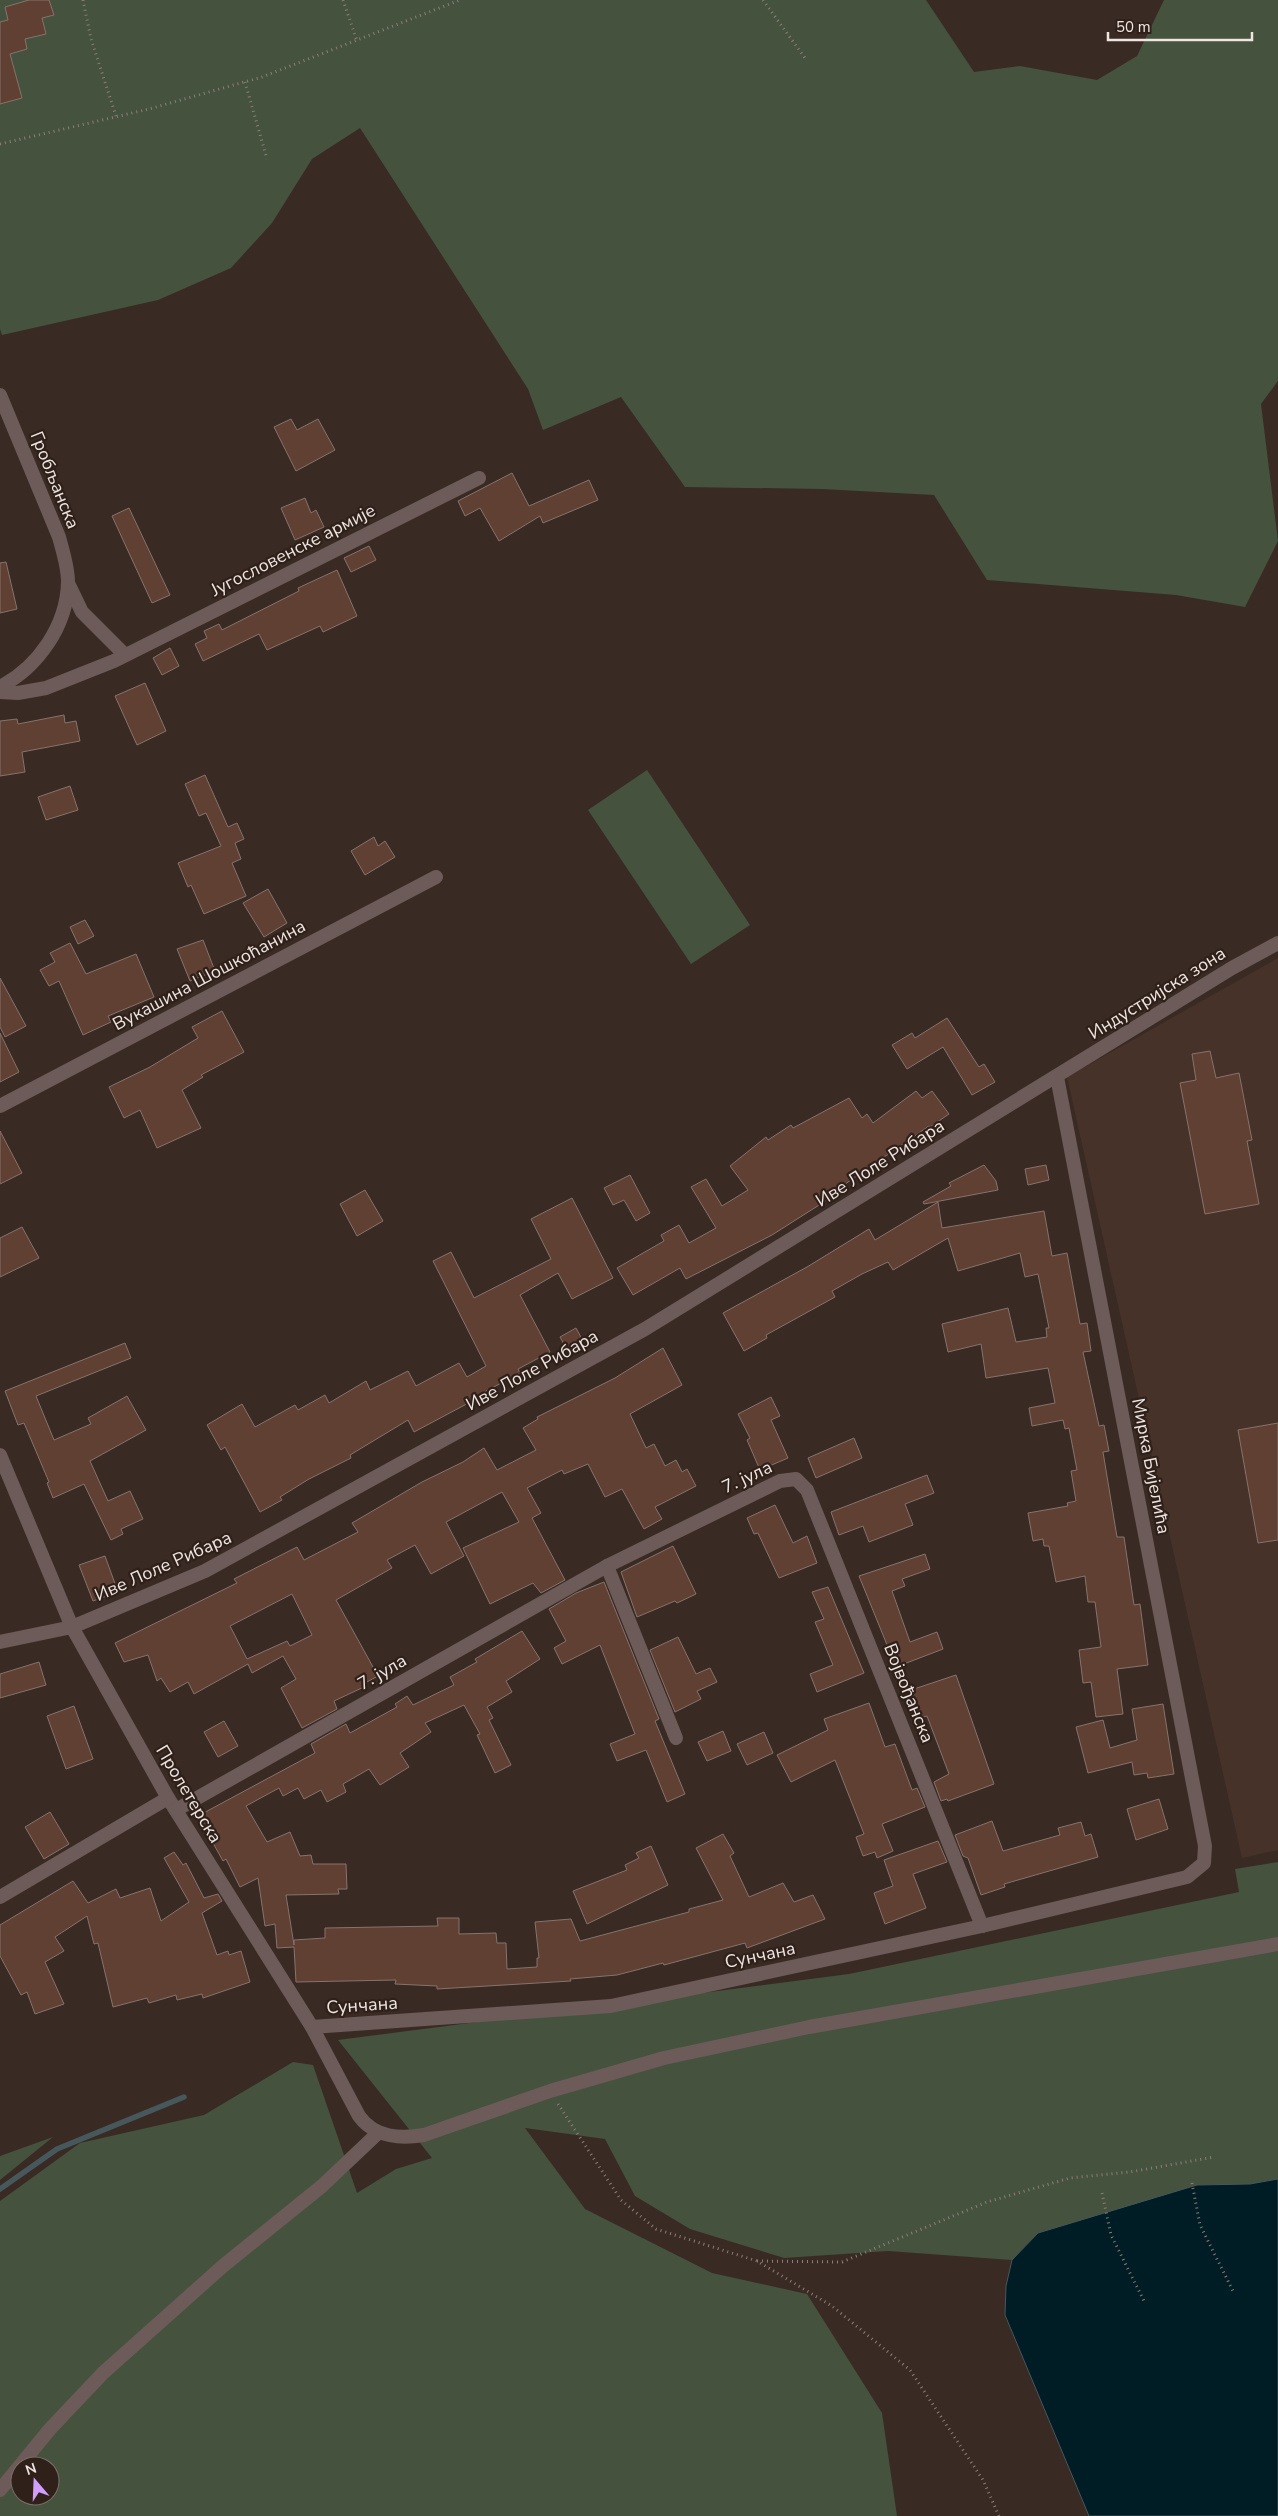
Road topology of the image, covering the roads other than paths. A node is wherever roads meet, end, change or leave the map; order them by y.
1 (0, 395) edge
2 (479, 478) dead end
3 (68, 582) junction
4 (125, 655) junction
5 (0, 687) edge
6 (0, 692) edge
7 (436, 877) dead end
8 (1278, 943) edge
9 (1057, 1077) junction
10 (0, 1106) edge
11 (0, 1455) edge
12 (796, 1479) joint
13 (607, 1566) junction
14 (72, 1627) junction
15 (0, 1642) edge
16 (676, 1738) dead end
17 (168, 1798) junction
18 (176, 1810) junction
19 (1204, 1863) joint
20 (0, 1896) edge
21 (982, 1926) junction
22 (1278, 1944) edge
23 (312, 2027) junction
24 (378, 2133) junction
25 (0, 2490) edge

1 - 3 street, Гробљанска
2 - 4 street, Југословенске армије
3 - 4 street
3 - 5 street
4 - 6 street, Југословенске армије
7 - 10 street, Вукашина Шошкоћанина
8 - 9 street, Индустријска зона
9 - 14 street, Иве Лоле Рибара
9 - 19 street, Мирка Бијелића
11 - 14 street, Пролетерска
12 - 13 street, 7. јула
12 - 21 street, Војвођанска
13 - 16 street
13 - 18 street, 7. јула
14 - 15 street, Иве Лоле Рибара
14 - 17 street, Пролетерска
17 - 18 street, Пролетерска
17 - 20 street
18 - 23 street, Пролетерска
19 - 21 street, Сунчана
21 - 23 street, Сунчана
22 - 24 street
23 - 24 street, Пролетерска
24 - 25 street

